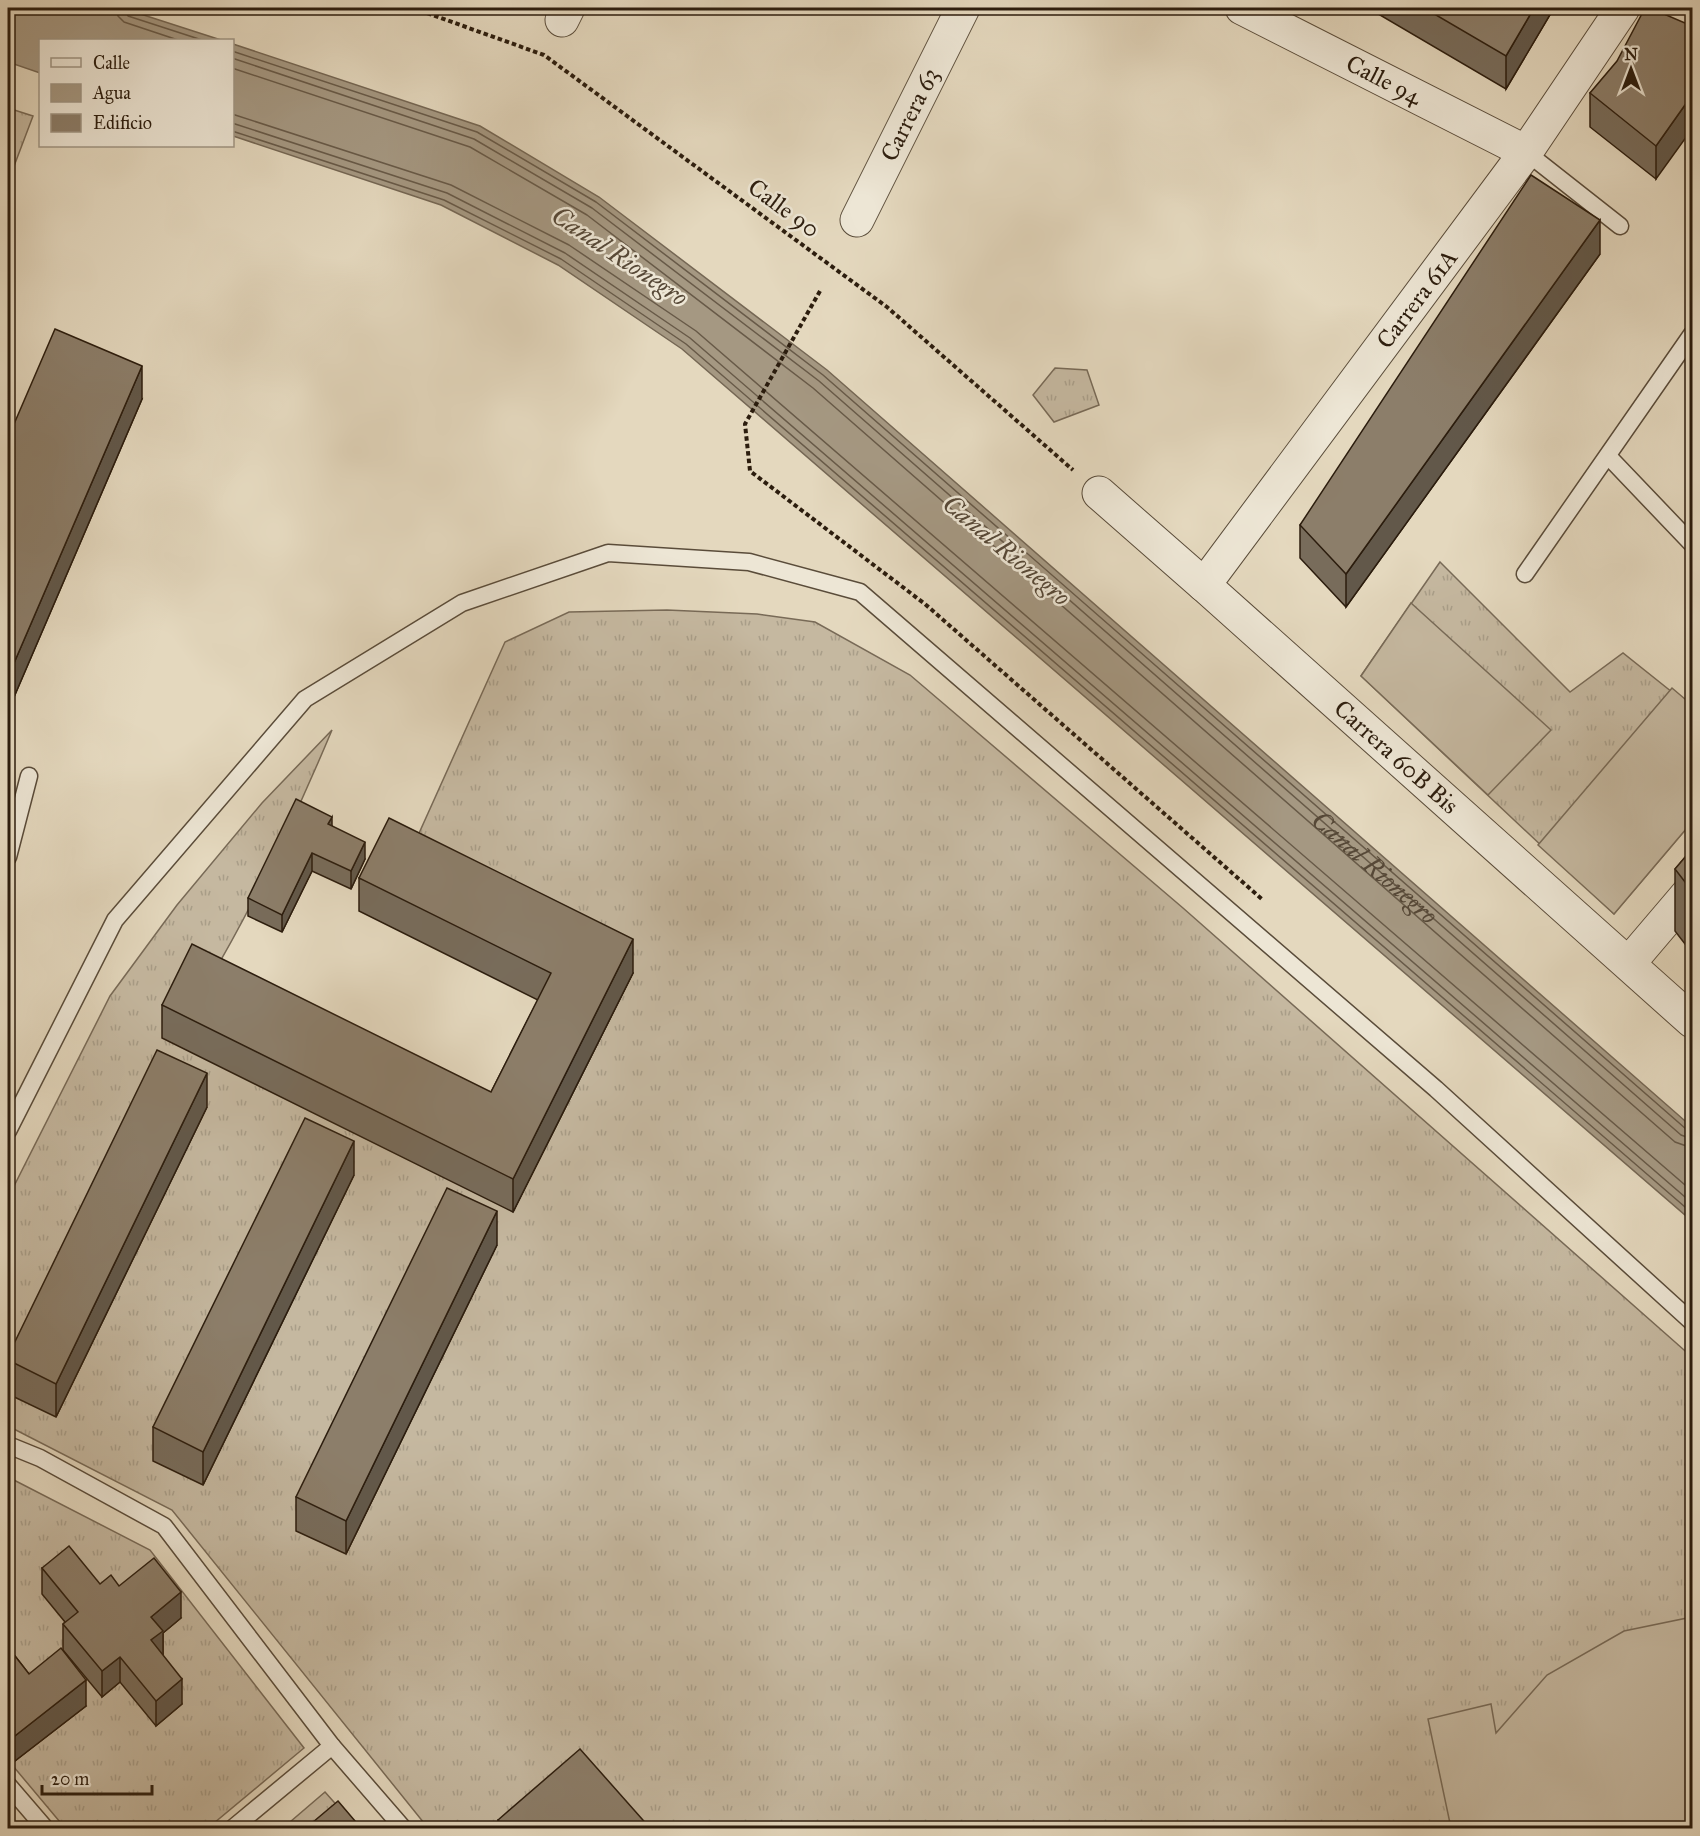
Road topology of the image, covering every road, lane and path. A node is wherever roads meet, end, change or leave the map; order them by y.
1 (413, 8) edge
2 (963, 8) edge
3 (1242, 8) edge
4 (1623, 8) edge
5 (1526, 152) junction
6 (857, 220) dead end
7 (1620, 226) dead end
8 (820, 291) dead end
9 (1692, 334) edge
10 (746, 424) dead end
11 (1608, 456) junction
12 (1099, 493) joint
13 (1692, 544) edge
14 (1525, 574) dead end
15 (1204, 585) junction
16 (29, 776) dead end
17 (8, 857) edge
18 (1692, 890) edge
19 (1629, 963) junction
20 (1692, 1021) edge
21 (8, 1131) edge
22 (1692, 1322) edge
23 (8, 1445) edge
24 (332, 1746) junction
25 (8, 1785) edge
26 (45, 1828) edge
27 (233, 1828) edge
28 (403, 1828) edge

1 - 12 path, Calle 90
2 - 6 street, Carrera 63
3 - 5 street, Calle 94
4 - 5 street, Carrera 61A
5 - 7 lane
5 - 15 street, Carrera 61A
8 - 10 path
9 - 11 lane
11 - 13 lane
11 - 14 lane
12 - 15 street, Carrera 60B Bis
15 - 19 street, Carrera 60B Bis
16 - 17 lane
18 - 19 street
19 - 20 street, Carrera 60B Bis
21 - 22 lane
23 - 24 lane
24 - 27 lane
24 - 28 lane
25 - 26 lane

